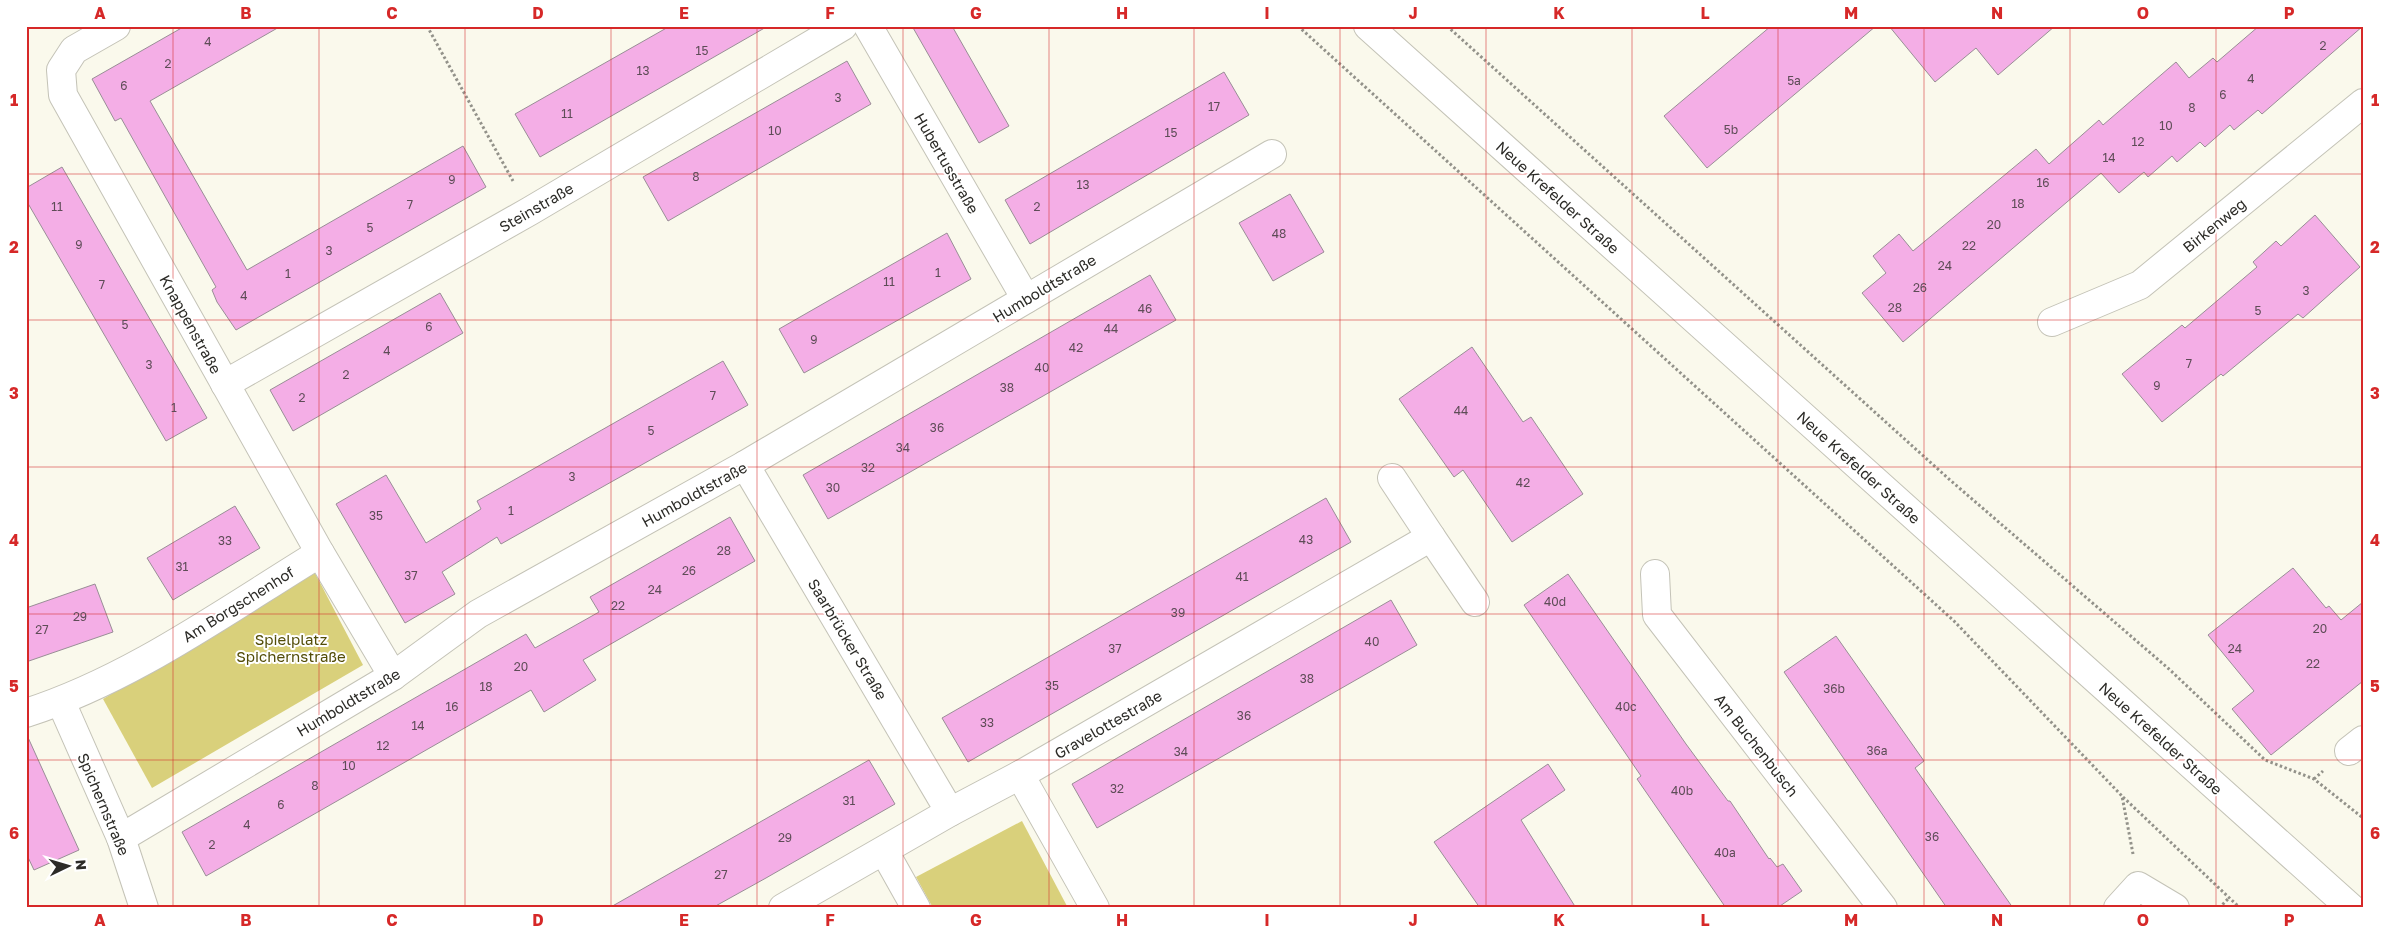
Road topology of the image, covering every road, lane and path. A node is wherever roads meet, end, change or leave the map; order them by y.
1 (116, 26) edge
2 (427, 26) edge
3 (843, 26) edge
4 (868, 26) edge
5 (1298, 26) edge
6 (1368, 26) edge
7 (1447, 26) edge
8 (2363, 103) edge
9 (1272, 154) dead end
10 (530, 211) junction
11 (1026, 299) junction
12 (2052, 322) dead end
13 (225, 384) junction
14 (745, 465) junction
15 (1392, 478) dead end
16 (1431, 537) junction
17 (320, 553) junction
18 (1655, 574) dead end
19 (1475, 602) dead end
20 (393, 676) junction
21 (61, 702) junction
22 (26, 713) edge
23 (1020, 775) junction
24 (2122, 796) junction
25 (950, 812) junction
26 (2363, 818) edge
27 (121, 838) junction
28 (884, 851) junction
29 (2138, 886) junction
30 (2229, 898) junction
31 (144, 908) edge
32 (783, 908) edge
33 (916, 908) edge
34 (1095, 908) edge
35 (1883, 908) edge
36 (2118, 908) edge
37 (2175, 908) edge
38 (2219, 908) edge
39 (2240, 908) edge
40 (2352, 908) edge

1 - 13 street, Knappenstraße
2 - 10 path
3 - 10 street, Steinstraße
4 - 11 street, Hubertusstraße
5 - 24 path
6 - 40 street, Neue Krefelder Straße
7 - 26 path
8 - 12 street, Birkenweg
9 - 11 street, Humboldtstraße
10 - 13 street, Steinstraße
11 - 14 street, Humboldtstraße
13 - 17 street, Knappenstraße
14 - 20 street, Humboldtstraße
14 - 25 street, Saarbrücker Straße
15 - 16 street
16 - 19 street
16 - 23 street, Gravelottestraße
17 - 20 street
17 - 21 street, Am Borgschenhof
18 - 35 street, Am Buchenbusch
20 - 27 street, Humboldtstraße
21 - 22 street, Am Borgschenhof
21 - 27 street, Spichernstraße
23 - 25 street, Gravelottestraße
23 - 34 street
24 - 29 path
24 - 30 path
25 - 28 street, Gravelottestraße
27 - 31 street, Spichernstraße
28 - 32 street, Gravelottestraße
28 - 33 street
29 - 36 street
29 - 37 street
30 - 38 path
30 - 39 path

